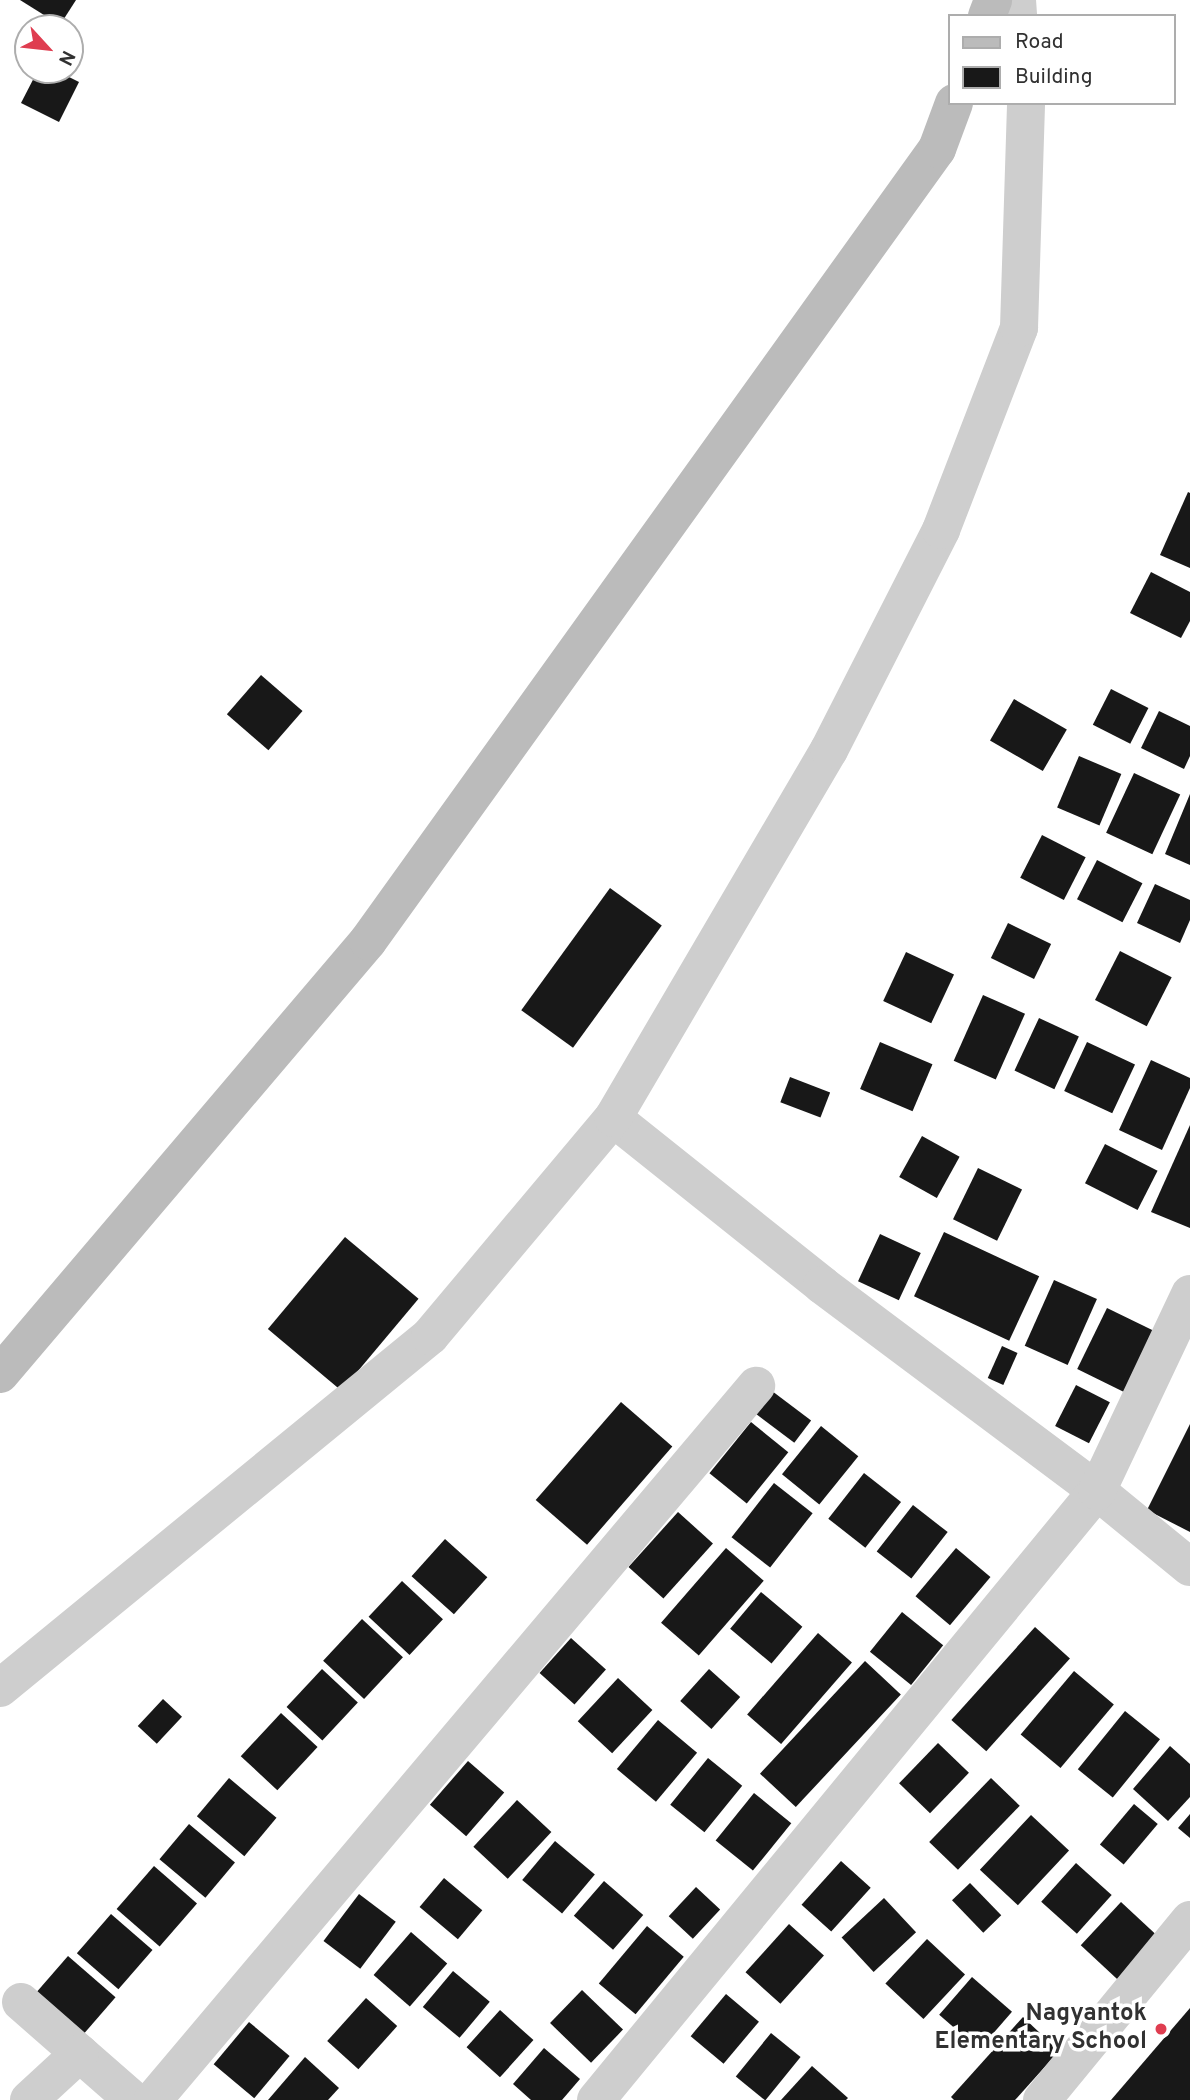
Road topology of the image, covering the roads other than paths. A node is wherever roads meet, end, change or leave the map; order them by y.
1 (953, 105) edge
2 (1026, 105) edge
3 (613, 1118) junction
4 (1190, 1294) edge
5 (0, 1374) edge
6 (756, 1386) dead end
7 (1097, 1491) junction
8 (1190, 1567) edge
9 (0, 1688) edge
10 (1190, 1920) edge
11 (21, 2002) dead end
12 (80, 2053) junction
13 (29, 2100) edge
14 (133, 2100) edge
15 (153, 2100) edge
16 (596, 2100) edge
17 (1042, 2100) edge

1 - 5 street
2 - 3 street
3 - 7 street
3 - 9 street
4 - 7 street
6 - 15 street
7 - 8 street
7 - 16 street
10 - 17 street
11 - 12 street
12 - 13 street
12 - 14 street

